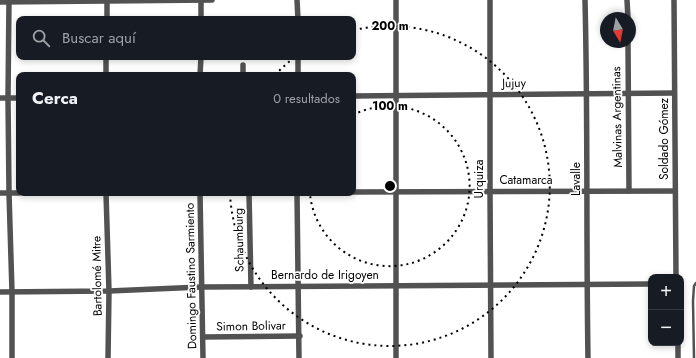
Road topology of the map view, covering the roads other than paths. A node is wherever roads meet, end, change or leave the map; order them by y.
1 (107, 0) edge
2 (201, 0) edge
3 (212, 0) edge
4 (297, 0) edge
5 (396, 0) edge
6 (490, 0) edge
7 (585, 0) edge
8 (627, 0) edge
9 (674, 0) edge
10 (8, 1) edge
11 (0, 2) edge
12 (628, 12) edge
13 (107, 16) edge
14 (201, 16) edge
15 (298, 16) edge
16 (628, 48) edge
17 (106, 60) edge
18 (200, 60) edge
19 (298, 60) edge
20 (243, 65) dead end
21 (106, 72) edge
22 (200, 72) edge
23 (243, 72) edge
24 (298, 72) edge
25 (587, 93) junction
26 (628, 93) junction
27 (674, 93) junction
28 (490, 94) junction
29 (396, 95) junction
30 (356, 96) edge
31 (0, 98) edge
32 (8, 98) junction
33 (16, 98) edge
34 (490, 191) junction
35 (587, 191) junction
36 (629, 191) junction
37 (675, 191) junction
38 (9, 192) junction
39 (16, 192) edge
40 (356, 192) edge
41 (396, 192) junction
42 (0, 193) edge
43 (106, 196) edge
44 (200, 196) edge
45 (250, 196) edge
46 (297, 196) edge
47 (676, 274) edge
48 (696, 283) edge
49 (648, 284) edge
50 (587, 285) junction
51 (299, 286) junction
52 (396, 286) junction
53 (490, 286) junction
54 (202, 287) junction
55 (251, 287) junction
56 (108, 291) junction
57 (0, 292) edge
58 (12, 292) junction
59 (300, 336) junction
60 (203, 337) junction
61 (678, 346) edge
62 (12, 358) edge
63 (108, 358) edge
64 (203, 358) edge
65 (299, 358) edge
66 (396, 358) edge
67 (491, 358) edge
68 (588, 358) edge
69 (678, 358) edge
70 (694, 358) edge

1 - 2 street
1 - 10 street
1 - 13 street
2 - 3 street
2 - 14 street
4 - 15 street
5 - 29 street
6 - 28 street, Urquiza
7 - 25 street, Lavalle
8 - 12 street
9 - 27 street, Soldado Gómez
10 - 11 street
10 - 32 street
16 - 26 street, Malvinas Argentinas
17 - 21 street
18 - 22 street
19 - 24 street
20 - 23 street
25 - 26 street, Jujuy
25 - 28 street, Jujuy
25 - 35 street, Lavalle
26 - 27 street, Jujuy
26 - 36 street, Malvinas Argentinas
27 - 37 street, Soldado Gómez
28 - 29 street, Jujuy
28 - 34 street, Urquiza
29 - 30 street, Jujuy
29 - 41 street
31 - 32 street
32 - 33 street
32 - 38 street
34 - 35 street, Catamarca
34 - 41 street, Catamarca
34 - 53 street, Urquiza
35 - 36 street, Catamarca
35 - 50 street, Lavalle
36 - 37 street, Catamarca
37 - 47 street, Soldado Gómez
38 - 39 street
38 - 42 street
38 - 58 street
40 - 41 street, Catamarca
41 - 52 street
43 - 56 street, Bartolomé Mitre
44 - 54 street, Domingo Faustino Sarmiento
45 - 55 street, Schaumburg
46 - 51 street
48 - 70 lane
49 - 50 street, Bernardo de Irigoyen
50 - 53 street, Bernardo de Irigoyen
50 - 68 street, Lavalle
51 - 52 street, Bernardo de Irigoyen
51 - 55 street, Bernardo de Irigoyen
51 - 59 street
52 - 53 street, Bernardo de Irigoyen
52 - 66 street
53 - 67 street, Urquiza
54 - 55 street, Bernardo de Irigoyen
54 - 56 street, Bernardo de Irigoyen
54 - 60 street, Domingo Faustino Sarmiento
56 - 58 street, Bernardo de Irigoyen
56 - 63 street, Bartolomé Mitre
57 - 58 street, Bernardo de Irigoyen
58 - 62 street
59 - 60 street, Simon Bolivar
59 - 65 street
60 - 64 street, Domingo Faustino Sarmiento
61 - 69 street

